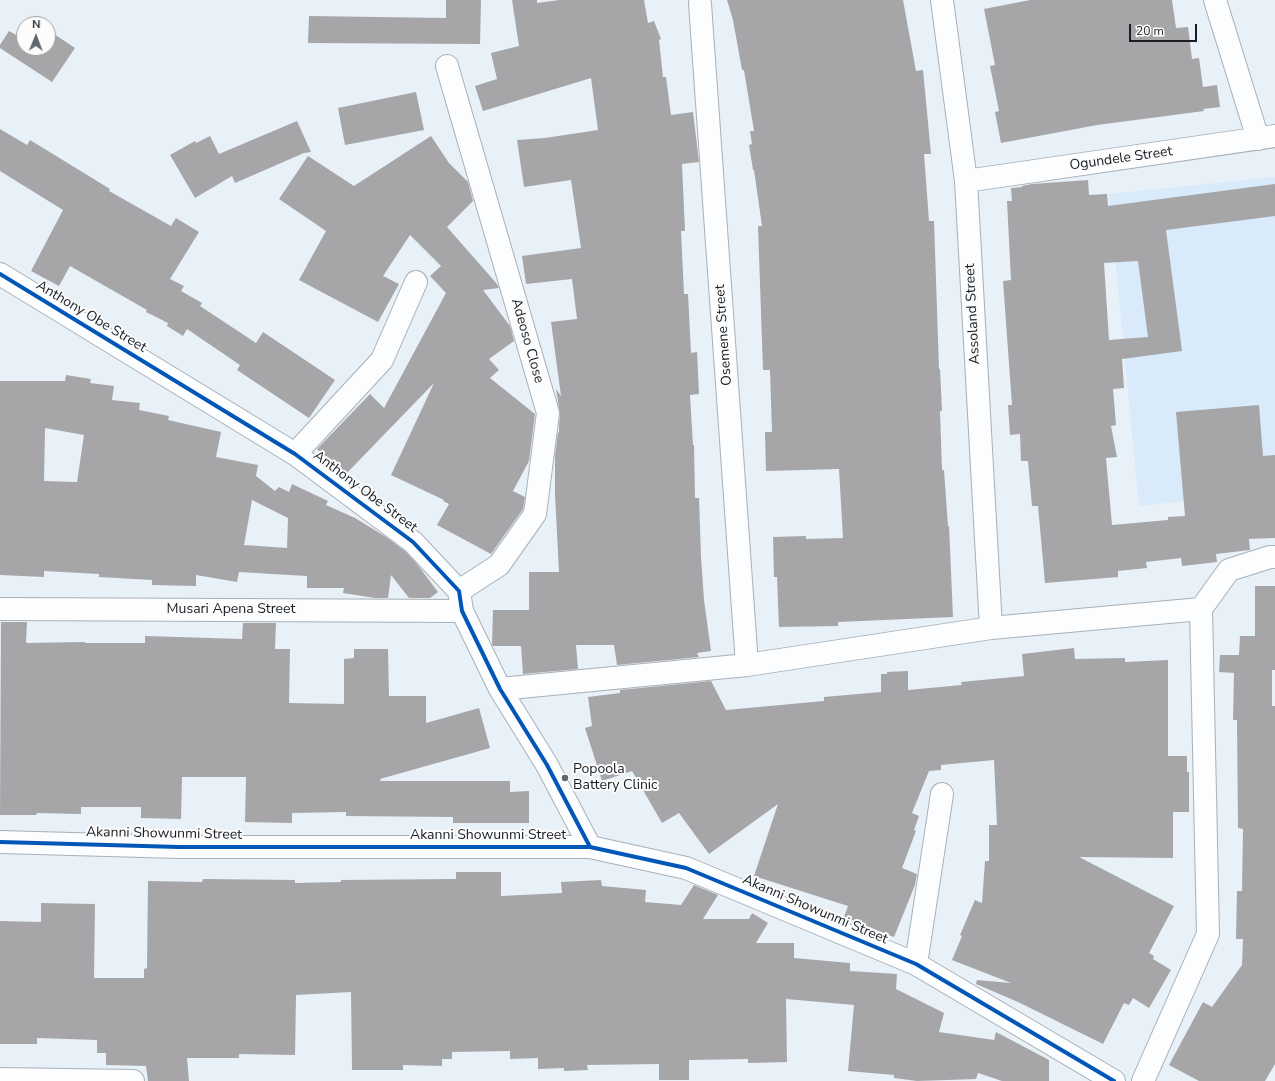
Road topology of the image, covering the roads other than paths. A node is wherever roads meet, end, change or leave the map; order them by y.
1 (942, 0) edge
2 (1215, 0) edge
3 (700, 4) dead end
4 (447, 66) dead end
5 (1266, 138) edge
6 (966, 181) junction
7 (0, 274) edge
8 (416, 282) dead end
9 (295, 454) junction
10 (1275, 557) edge
11 (460, 601) junction
12 (0, 609) edge
13 (1201, 609) junction
14 (991, 628) junction
15 (747, 665) junction
16 (500, 689) junction
17 (942, 794) dead end
18 (0, 842) edge
19 (590, 847) junction
20 (916, 964) junction
21 (0, 1079) edge
22 (133, 1081) edge
23 (1114, 1081) edge
24 (1143, 1081) edge

1 - 6 street, Assoland Street
2 - 5 street
3 - 15 street, Osemene Street
4 - 11 street, Adeoso Close
5 - 6 street, Ogundele Street
6 - 14 street, Assoland Street
7 - 9 street, Anthony Obe Street
8 - 9 street
9 - 11 street, Anthony Obe Street
10 - 13 street
11 - 12 street, Musari Apena Street
11 - 16 street, Anthony Obe Street
13 - 14 street
13 - 24 street
14 - 15 street
15 - 16 street
16 - 19 street, Anthony Obe Street
17 - 20 street
18 - 19 street, Akanni Showunmi Street
19 - 20 street, Akanni Showunmi Street
20 - 23 street, Akanni Showunmi Street
21 - 22 street

